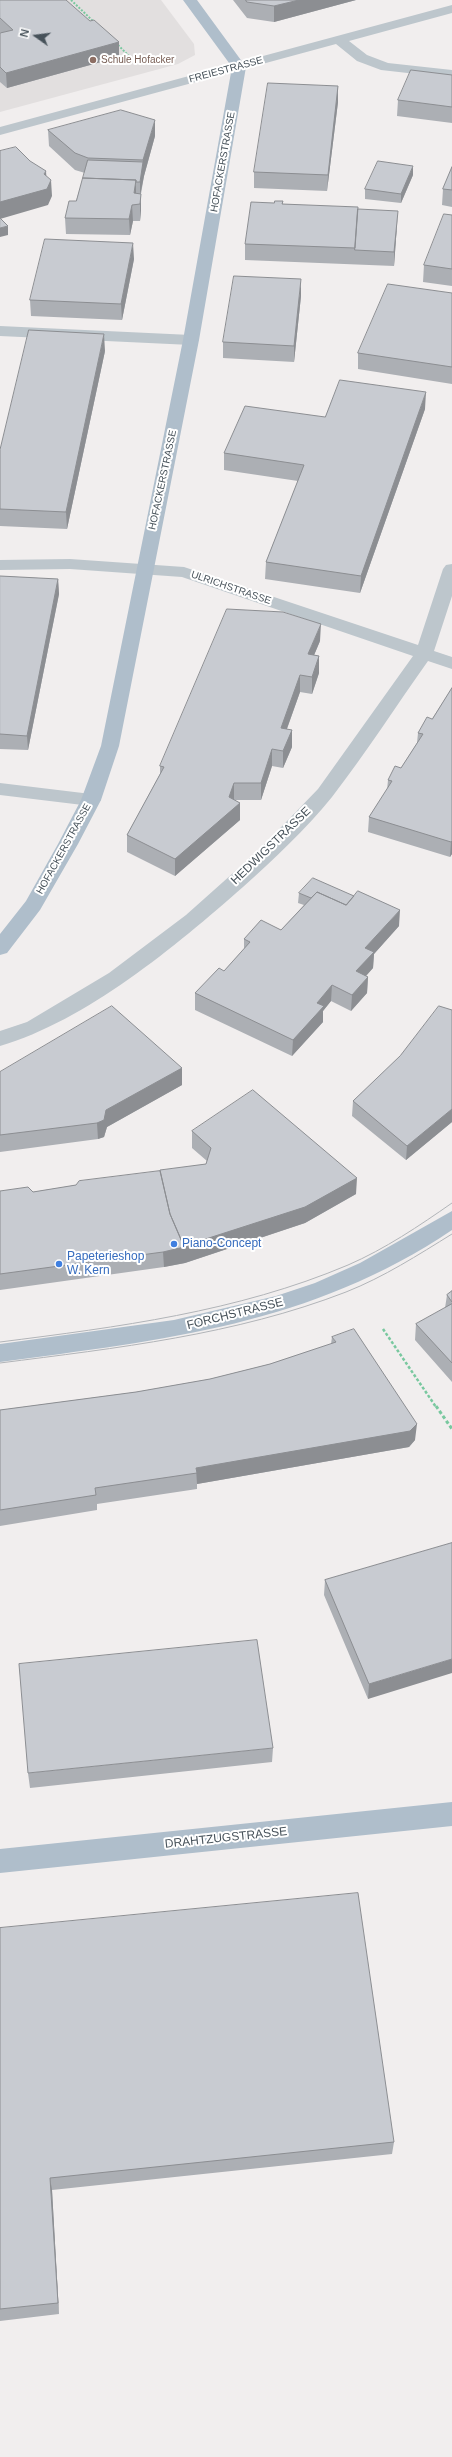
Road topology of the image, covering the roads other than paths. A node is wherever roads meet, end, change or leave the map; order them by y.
1 (190, 0) edge
2 (452, 9) edge
3 (339, 40) junction
4 (239, 66) junction
5 (452, 74) edge
6 (0, 131) edge
7 (0, 331) edge
8 (191, 340) junction
9 (0, 565) edge
10 (145, 569) junction
11 (452, 569) edge
12 (424, 654) junction
13 (452, 663) edge
14 (0, 788) edge
15 (91, 800) junction
16 (0, 948) edge
17 (0, 1039) edge
18 (452, 1219) edge
19 (0, 1353) edge
20 (452, 1814) edge
21 (0, 1861) edge

1 - 4 main road
2 - 3 street, FREIESTRASSE
3 - 4 street, FREIESTRASSE
3 - 5 street
4 - 6 street, FREIESTRASSE
4 - 8 main road, HOFACKERSTRASSE
7 - 8 street
8 - 10 main road, HOFACKERSTRASSE
9 - 10 street, ULRICHSTRASSE
10 - 12 street, ULRICHSTRASSE
10 - 15 main road, HOFACKERSTRASSE
11 - 12 street, HEDWIGSTRASSE
12 - 13 street, ULRICHSTRASSE
12 - 17 street, HEDWIGSTRASSE
14 - 15 street
15 - 16 main road, HOFACKERSTRASSE
18 - 19 main road, FORCHSTRASSE
20 - 21 main road, DRAHTZUGSTRASSE

